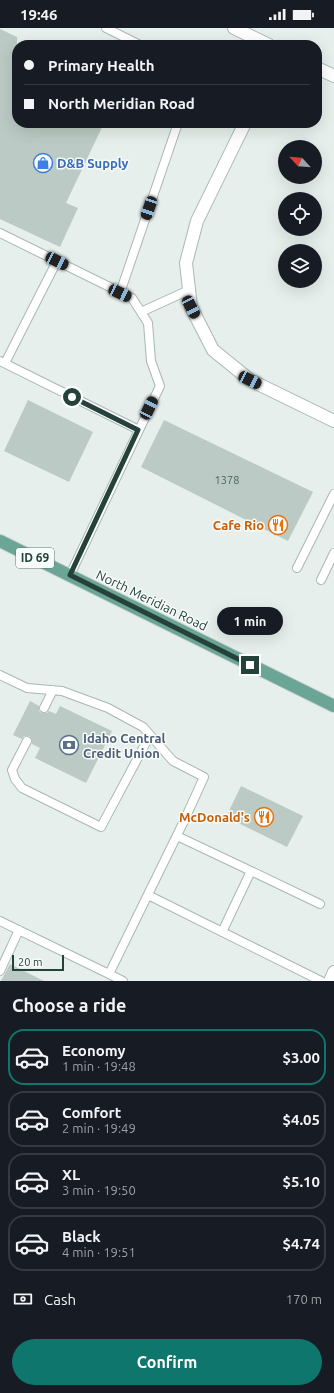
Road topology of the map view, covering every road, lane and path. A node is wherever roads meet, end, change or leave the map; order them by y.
1 (106, 28) edge
2 (234, 28) edge
3 (130, 40) edge
4 (259, 40) edge
5 (322, 70) edge
6 (334, 76) edge
7 (176, 128) edge
8 (243, 128) edge
9 (0, 233) edge
10 (57, 261) junction
11 (189, 290) junction
12 (120, 293) junction
13 (141, 312) junction
14 (2, 362) edge
15 (334, 421) edge
16 (138, 430) junction
17 (334, 494) edge
18 (0, 540) edge
19 (334, 553) edge
20 (297, 568) dead end
21 (70, 575) junction
22 (321, 580) dead end
23 (0, 675) edge
24 (53, 690) junction
25 (334, 706) edge
26 (44, 708) dead end
27 (150, 735) junction
28 (27, 742) dead end
29 (177, 836) junction
30 (251, 871) junction
31 (148, 895) junction
32 (320, 904) dead end
33 (0, 921) edge
34 (19, 930) junction
35 (222, 932) junction
36 (0, 971) edge
37 (334, 972) edge
38 (109, 974) junction
39 (123, 981) edge
40 (321, 981) edge
41 (330, 981) edge

1 - 3 lane
2 - 4 street
5 - 6 street
7 - 12 lane
8 - 11 street
9 - 10 lane
10 - 12 lane
10 - 14 lane
11 - 13 lane
11 - 15 street
12 - 13 lane
13 - 16 lane
14 - 16 lane
16 - 21 lane
17 - 20 lane
18 - 21 main road, North Meridian Road / ID 69
19 - 22 lane
21 - 25 main road, North Meridian Road / ID 69
23 - 24 lane
24 - 26 lane
24 - 27 lane
27 - 28 lane
27 - 29 lane
29 - 30 lane
29 - 31 lane
30 - 32 lane
30 - 35 lane
31 - 35 lane
31 - 38 lane
33 - 34 lane
34 - 36 lane
34 - 38 lane
35 - 40 lane
37 - 41 street
38 - 39 lane

